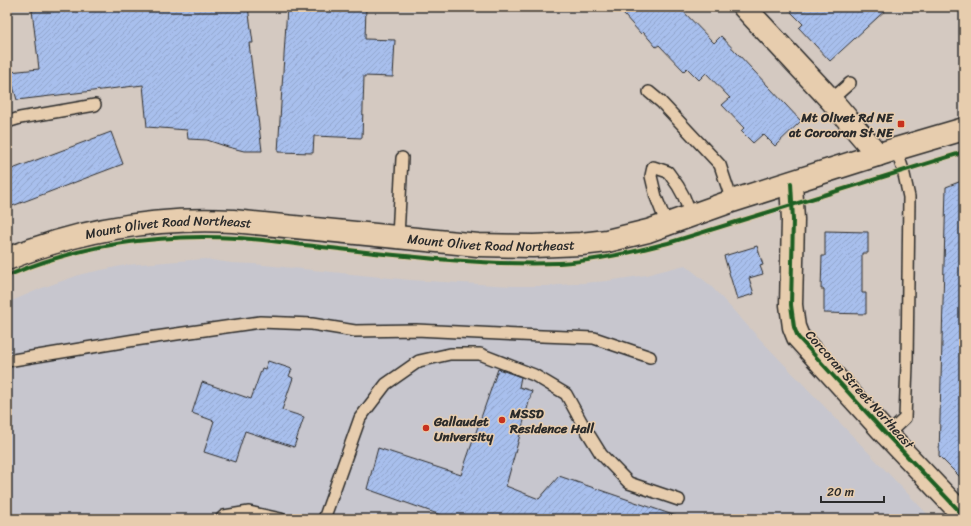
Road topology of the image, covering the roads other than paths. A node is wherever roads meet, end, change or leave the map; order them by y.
1 (744, 7) edge
2 (850, 84) dead end
3 (649, 92) dead end
4 (831, 100) junction
5 (95, 104) dead end
6 (7, 122) edge
7 (964, 129) edge
8 (887, 152) junction
9 (402, 158) dead end
10 (791, 183) junction
11 (732, 201) junction
12 (691, 216) junction
13 (667, 225) junction
14 (398, 237) junction
15 (7, 259) edge
16 (650, 358) dead end
17 (7, 361) edge
18 (887, 435) junction
19 (679, 500) dead end
20 (964, 516) edge
21 (221, 519) edge
22 (281, 519) edge
23 (324, 519) edge

1 - 4 main road
2 - 4 lane
3 - 11 lane
4 - 8 main road
5 - 6 lane
7 - 8 main road, Mount Olivet Road Northeast
8 - 10 main road, Mount Olivet Road Northeast
8 - 18 lane
9 - 14 lane
10 - 11 main road, Mount Olivet Road Northeast
10 - 18 main road, Corcoran Street Northeast
11 - 12 main road, Mount Olivet Road Northeast
12 - 13 main road, Mount Olivet Road Northeast
12 - 13 lane
13 - 14 main road, Mount Olivet Road Northeast
14 - 15 main road, Mount Olivet Road Northeast
16 - 17 lane
18 - 20 main road, Corcoran Street Northeast
19 - 23 lane
21 - 22 lane

